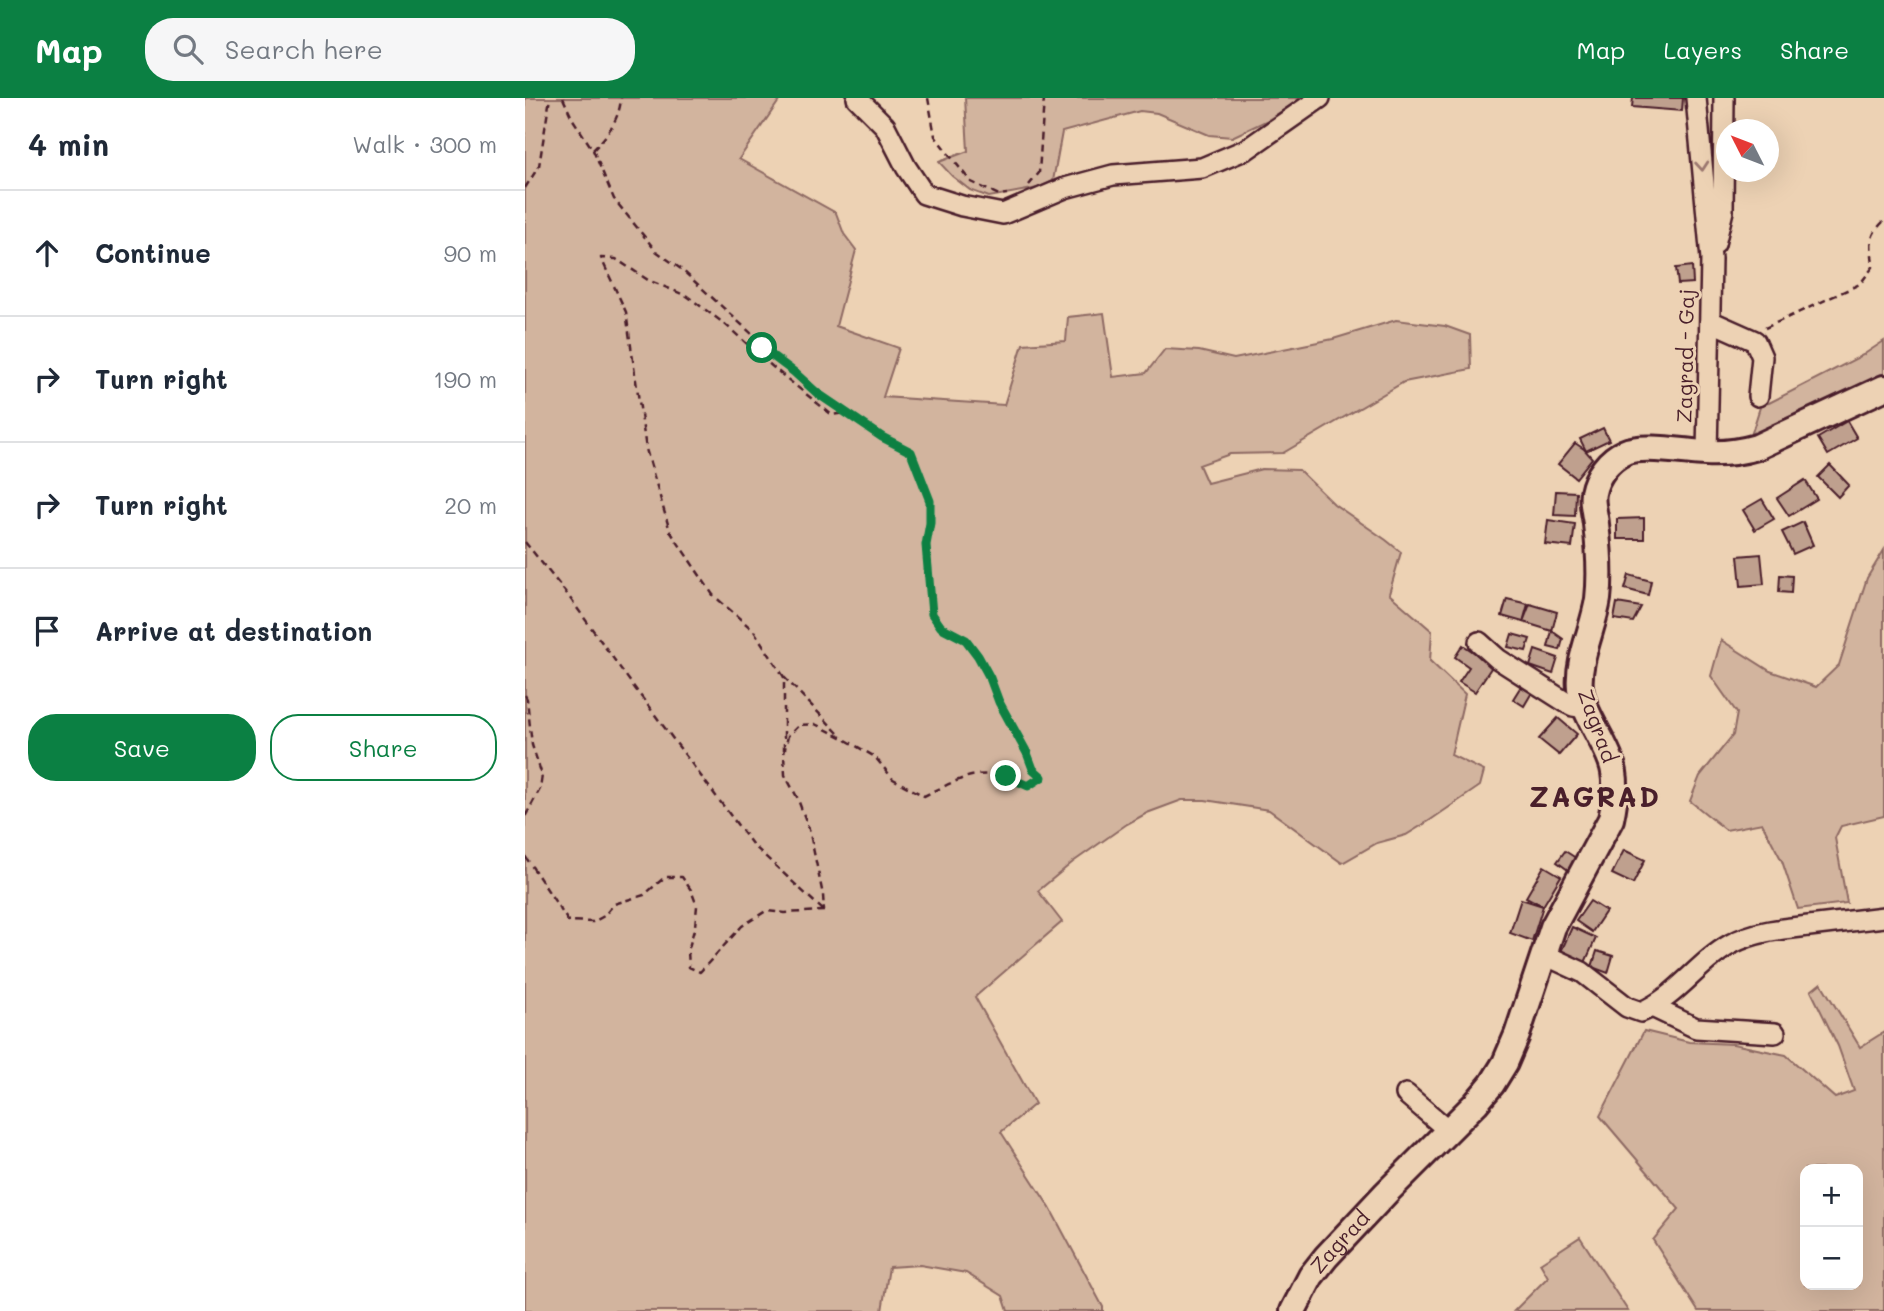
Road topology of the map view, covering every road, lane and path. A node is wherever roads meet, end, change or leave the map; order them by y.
1 (550, 98) edge
2 (563, 98) edge
3 (621, 98) edge
4 (857, 98) edge
5 (928, 98) edge
6 (1044, 98) edge
7 (1320, 98) edge
8 (1696, 98) edge
9 (1724, 98) edge
10 (593, 150) junction
11 (525, 188) edge
12 (1023, 193) dead end
13 (1011, 194) dead end
14 (1884, 221) edge
15 (1711, 259) junction
16 (1710, 321) junction
17 (1747, 338) junction
18 (1884, 388) edge
19 (1758, 396) dead end
20 (847, 412) junction
21 (1707, 453) junction
22 (525, 542) edge
23 (1479, 642) dead end
24 (784, 677) junction
25 (525, 695) edge
26 (1586, 708) junction
27 (841, 737) junction
28 (784, 753) junction
29 (525, 817) edge
30 (525, 856) edge
31 (824, 912) junction
32 (1884, 917) edge
33 (1543, 954) junction
34 (1652, 1007) junction
35 (1775, 1033) dead end
36 (1406, 1094) dead end
37 (1448, 1130) junction
38 (1293, 1311) edge

1 - 11 path
2 - 10 path
3 - 10 path
4 - 7 street
5 - 13 path
6 - 12 path
8 -> 15 street, Zagrad - Gaj
9 - 15 street, Zagrad - Gaj
10 - 20 path
14 - 17 path
15 - 16 street, Zagrad - Gaj
16 - 17 street
16 - 21 street, Zagrad - Gaj
17 - 19 street
18 - 21 main road, Zagrad
20 - 24 path
20 - 27 path
21 - 26 main road, Zagrad
22 - 31 path
23 - 26 street
24 - 27 path
24 - 28 path
25 - 29 path
26 - 33 main road, Zagrad
27 - 28 path
28 - 31 path
30 - 31 path
32 - 34 street
33 - 34 street
33 - 37 main road, Zagrad
34 - 35 street
36 - 37 street
37 - 38 main road, Zagrad

